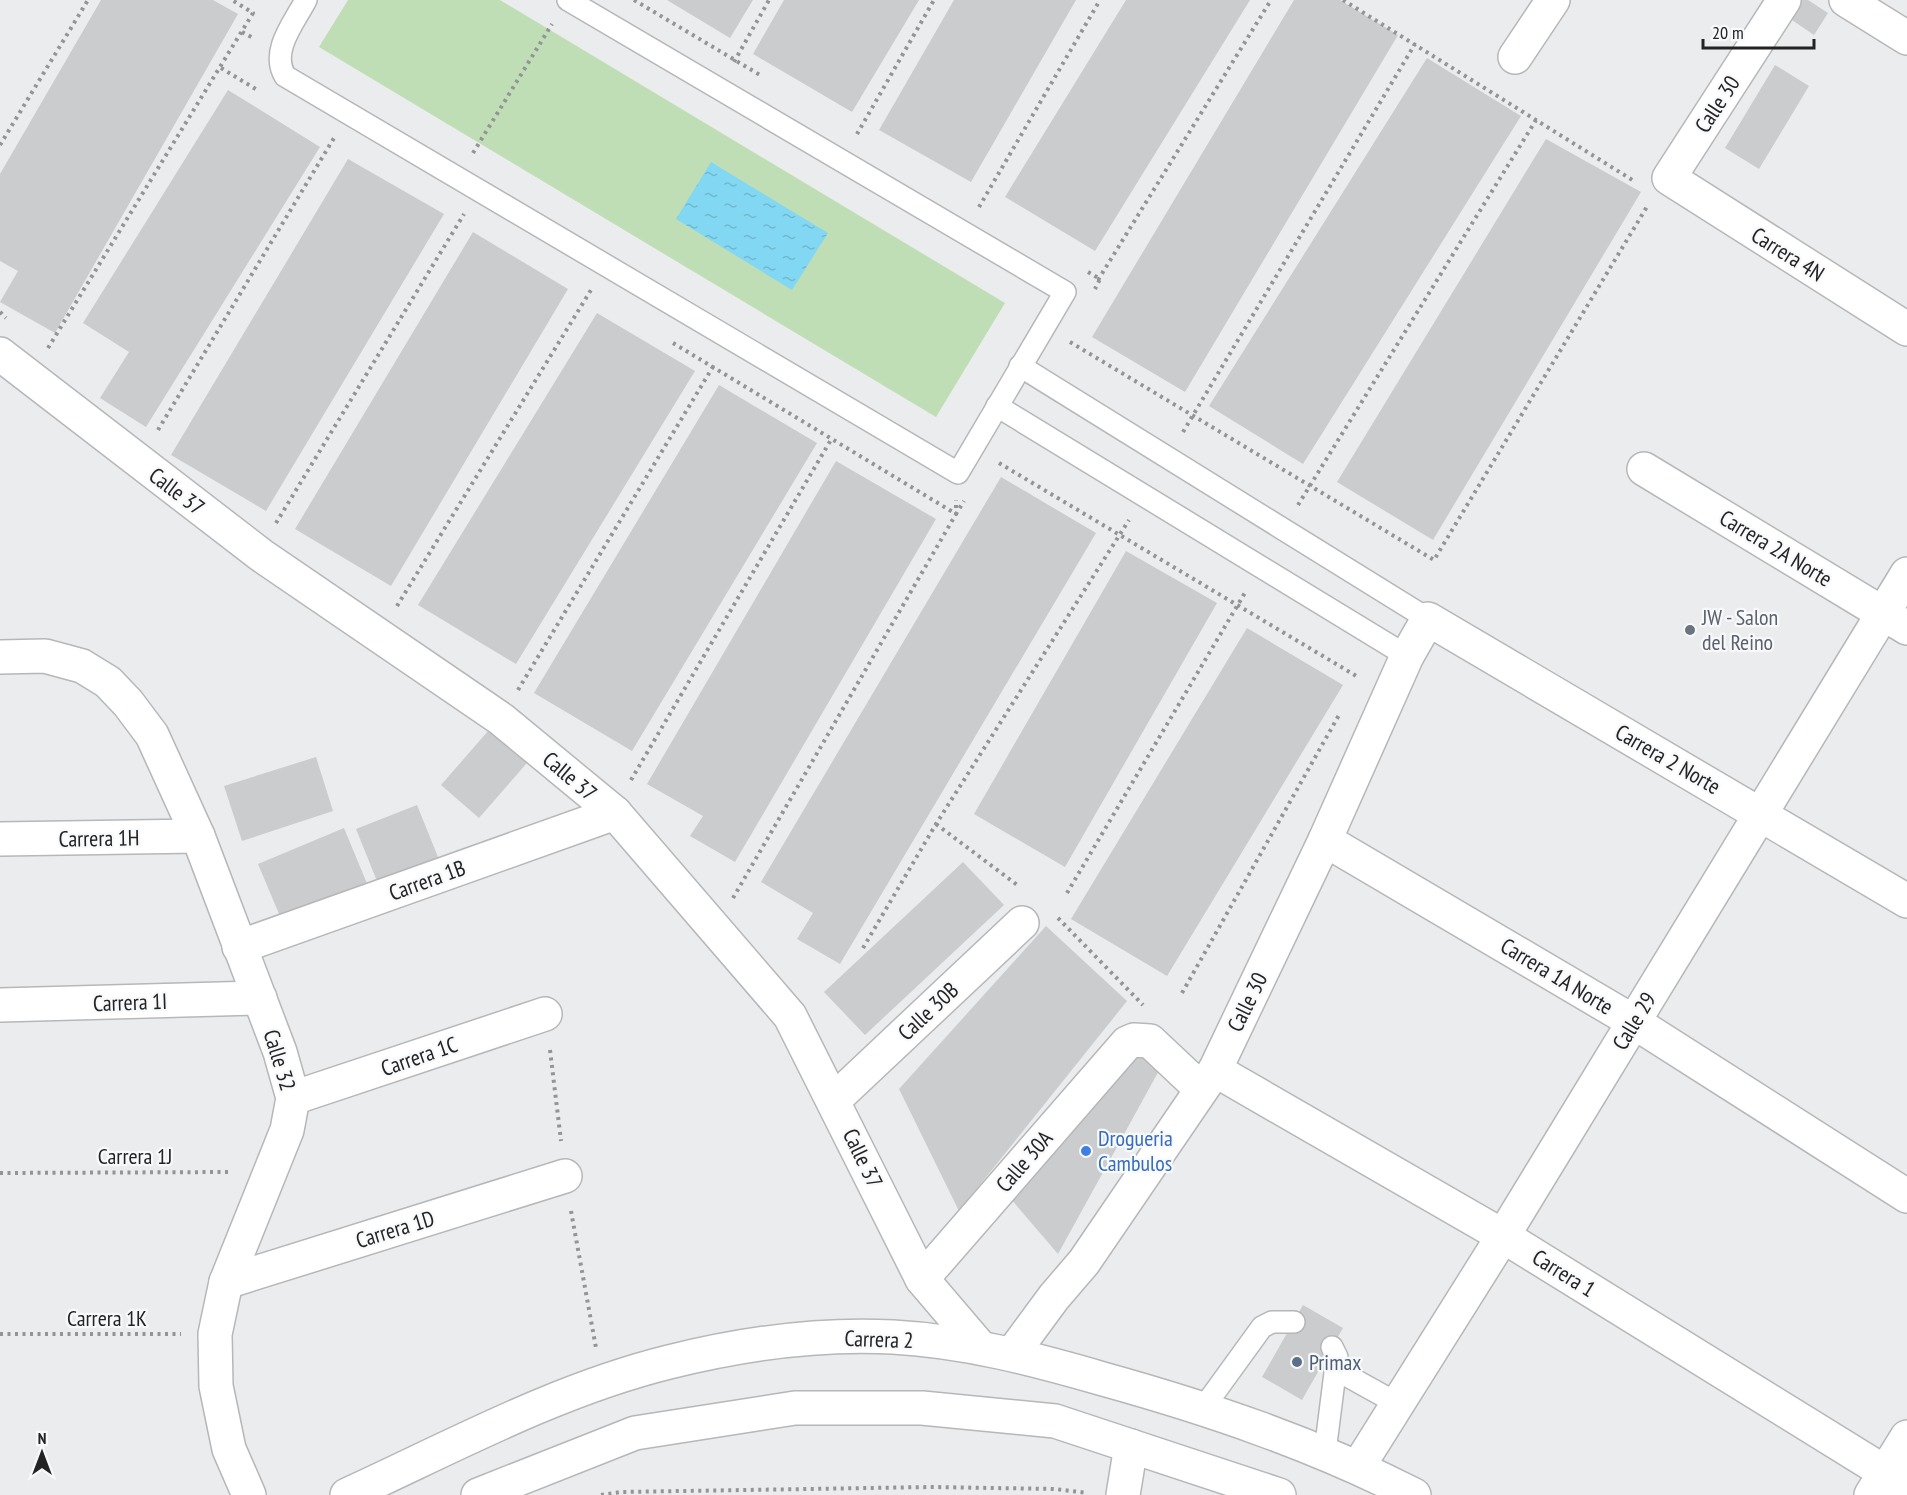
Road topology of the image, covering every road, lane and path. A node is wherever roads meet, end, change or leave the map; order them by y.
1 (88, 0) edge
2 (232, 0) edge
3 (306, 0) edge
4 (568, 0) edge
5 (769, 0) edge
6 (934, 0) edge
7 (1100, 0) edge
8 (1271, 0) edge
9 (1343, 0) edge
10 (1553, 0) edge
11 (1784, 0) edge
12 (1846, 0) edge
13 (554, 20) dead end
14 (1907, 38) edge
15 (1515, 57) dead end
16 (221, 68) junction
17 (718, 89) junction
18 (268, 97) dead end
19 (349, 114) junction
20 (325, 132) dead end
21 (335, 138) junction
22 (345, 144) dead end
23 (0, 145) edge
24 (841, 161) junction
25 (457, 178) junction
26 (1669, 178) joint
27 (1635, 182) dead end
28 (478, 190) junction
29 (1649, 204) dead end
30 (453, 210) dead end
31 (463, 216) junction
32 (473, 221) dead end
33 (964, 232) junction
34 (606, 266) junction
35 (580, 286) dead end
36 (590, 292) junction
37 (1065, 292) junction
38 (599, 298) dead end
39 (1907, 329) edge
40 (666, 338) dead end
41 (730, 339) junction
42 (0, 354) edge
43 (43, 357) dead end
44 (1020, 366) junction
45 (713, 367) junction
46 (997, 406) junction
47 (849, 409) junction
48 (154, 436) dead end
49 (831, 439) junction
50 (991, 459) dead end
51 (1644, 469) dead end
52 (957, 473) junction
53 (968, 496) dead end
54 (956, 514) junction
55 (271, 532) dead end
56 (1434, 560) dead end
57 (1907, 574) edge
58 (396, 606) dead end
59 (1428, 619) junction
60 (1895, 620) edge
61 (1407, 656) junction
62 (0, 657) edge
63 (1354, 688) dead end
64 (515, 696) dead end
65 (1342, 709) dead end
66 (629, 784) dead end
67 (615, 813) junction
68 (1761, 814) junction
69 (198, 836) junction
70 (0, 839) edge
71 (1325, 840) junction
72 (731, 900) dead end
73 (1907, 901) edge
74 (1026, 908) joint
75 (1056, 916) dead end
76 (239, 948) junction
77 (863, 948) dead end
78 (1182, 993) dead end
79 (260, 998) junction
80 (0, 1005) edge
81 (1145, 1007) dead end
82 (545, 1014) dead end
83 (1634, 1022) junction
84 (1127, 1043) joint
85 (1208, 1079) junction
86 (293, 1098) junction
87 (834, 1100) junction
88 (271, 1171) junction
89 (0, 1173) edge
90 (565, 1176) dead end
91 (1907, 1196) edge
92 (1503, 1236) junction
93 (922, 1279) junction
94 (226, 1282) junction
95 (1294, 1322) dead end
96 (0, 1334) edge
97 (215, 1334) junction
98 (980, 1347) junction
99 (1332, 1347) dead end
100 (1012, 1354) junction
101 (1335, 1369) junction
102 (1398, 1404) junction
103 (1204, 1407) junction
104 (1907, 1437) edge
105 (1131, 1446) junction
106 (1325, 1452) junction
107 (1358, 1467) junction
108 (1888, 1485) edge
109 (1109, 1494) edge
110 (249, 1495) edge
111 (347, 1495) edge
112 (478, 1495) edge
113 (601, 1495) edge
114 (1279, 1495) edge
115 (1414, 1495) edge

1 - 23 path
2 - 16 path
3 - 19 lane
4 - 17 lane
5 - 17 path
6 - 24 path
7 - 33 path
8 - 37 path
9 - 27 path
10 - 15 street
11 - 26 street, Calle 30
12 - 14 street
13 - 25 path
16 - 18 path
16 - 43 path
17 - 24 lane
19 - 21 path
19 - 25 lane
20 - 21 path
21 - 22 path
21 - 48 path
24 - 33 lane
25 - 28 lane
26 - 39 street, Carrera 4N
28 - 31 path
28 - 34 lane
29 - 56 path
30 - 31 path
31 - 32 path
31 - 55 path
33 - 37 lane
34 - 36 path
34 - 41 lane
35 - 36 path
36 - 38 path
36 - 58 path
37 - 44 lane
40 - 45 path
41 - 45 path
41 - 47 lane
42 - 67 street, Calle 37
44 - 46 lane
44 - 59 lane
45 - 49 path
45 - 64 path
46 - 52 lane
46 - 61 lane
47 - 49 path
47 - 52 lane
49 - 54 path
49 - 66 path
50 - 63 path
51 - 60 street, Carrera 2A Norte
52 - 54 path
53 - 54 path
54 - 72 path
57 - 60 street, Calle 29
59 - 61 street, Calle 30
59 - 68 street, Carrera 2 Norte
60 - 68 street, Calle 29
61 - 71 street, Calle 30
62 - 69 street, Calle 32
65 - 78 path
67 - 76 street, Carrera 1B
67 - 87 street, Calle 37
68 - 73 street, Carrera 2 Norte
68 - 83 street, Calle 29
69 - 70 street, Carrera 1H
69 - 76 street, Calle 32
71 - 83 street, Carrera 1A Norte
71 - 85 street, Calle 30
74 - 77 path
74 - 87 street, Calle 30B
75 - 81 path
76 - 79 street, Calle 32
79 - 80 street, Carrera 1I
79 - 86 street, Calle 32
82 - 86 street, Carrera 1C
83 - 91 street, Carrera 1A Norte
83 - 92 street, Calle 29
84 - 85 street, Carrera 1
84 - 93 street, Calle 30A
85 - 92 street, Carrera 1
85 - 100 street, Calle 30
86 - 88 street, Calle 32
87 - 93 street, Calle 37
88 - 89 path, Carrera 1J
88 - 94 street, Calle 32
90 - 94 street, Carrera 1D
92 - 102 street, Calle 29
92 - 108 street, Carrera 1
93 - 98 street, Calle 37
94 - 97 street, Calle 32
95 - 103 lane
96 - 97 path, Carrera 1K
97 - 110 street, Calle 32
98 - 100 street, Carrera 2
98 - 111 street, Carrera 2
99 - 101 lane
100 - 103 street, Carrera 2
101 - 102 lane
101 - 106 lane
102 - 107 street, Calle 29
103 - 106 street, Carrera 2
104 - 108 street
105 - 109 street
105 - 112 street
105 - 114 street
106 - 107 street, Carrera 2
107 - 115 street, Carrera 2
109 - 113 path

